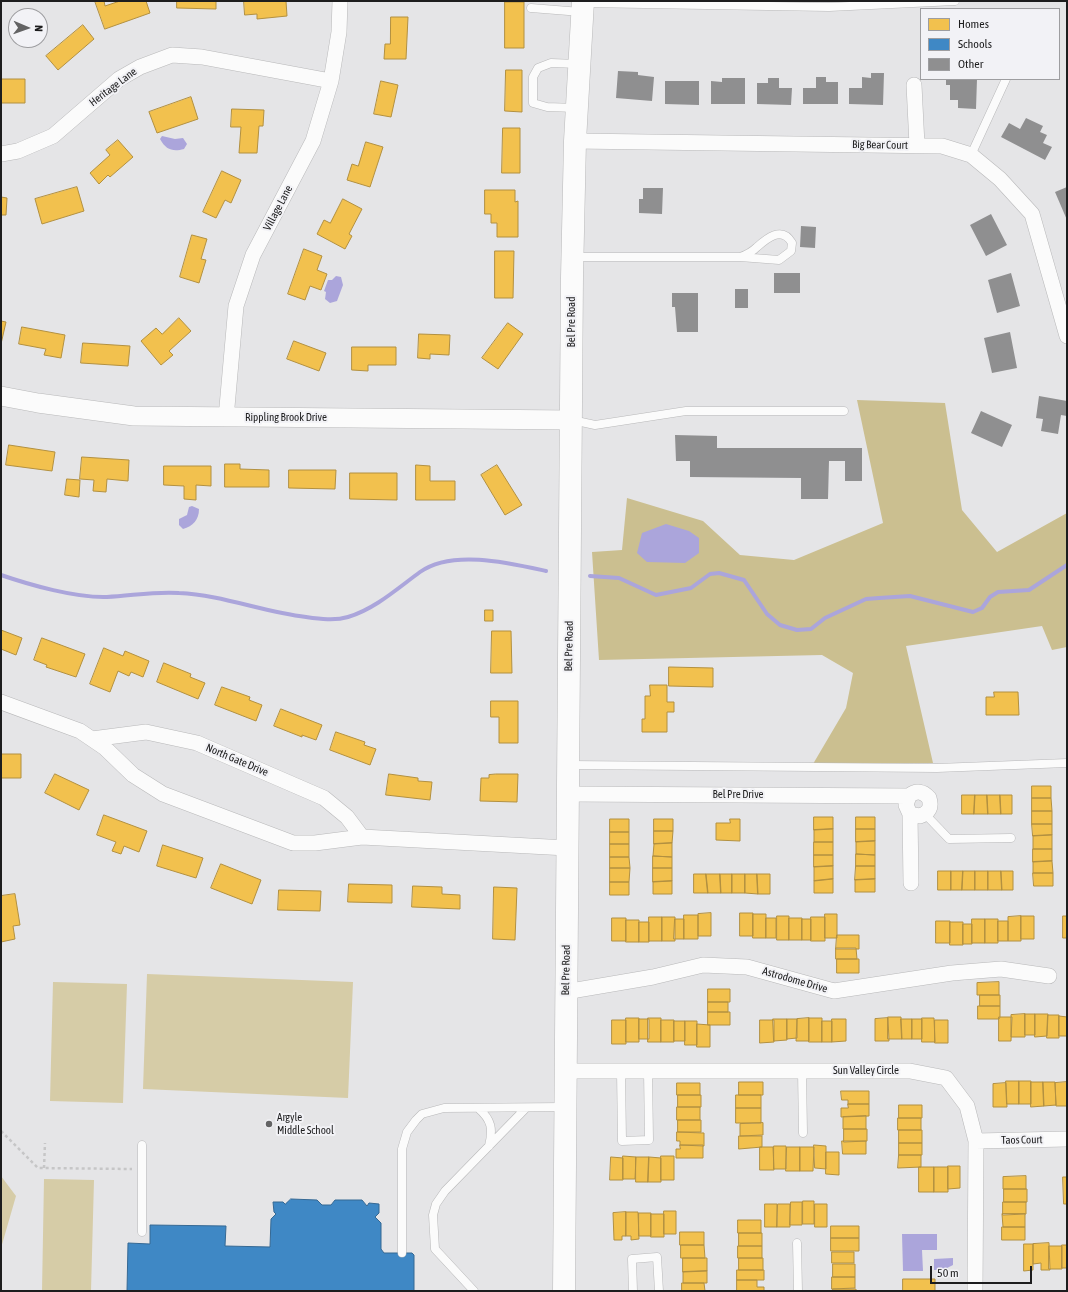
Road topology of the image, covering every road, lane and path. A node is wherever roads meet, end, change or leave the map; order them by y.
1 (340, 1) edge
2 (955, 1) edge
3 (582, 5) edge
4 (531, 8) dead end
5 (579, 64) junction
6 (1006, 80) edge
7 (331, 81) junction
8 (914, 85) dead end
9 (577, 108) junction
10 (576, 141) junction
11 (917, 145) junction
12 (1, 154) edge
13 (971, 155) junction
14 (573, 257) junction
15 (740, 257) junction
16 (1067, 336) edge
17 (1, 396) edge
18 (844, 411) dead end
19 (226, 418) junction
20 (572, 420) junction
21 (1, 702) edge
22 (92, 739) junction
23 (1067, 763) edge
24 (568, 765) junction
25 (568, 794) junction
26 (908, 796) junction
27 (918, 814) junction
28 (362, 837) junction
29 (1011, 838) dead end
30 (567, 848) junction
31 (911, 883) dead end
32 (1049, 976) dead end
33 (566, 992) junction
34 (565, 1071) junction
35 (621, 1071) junction
36 (648, 1071) junction
37 (802, 1071) junction
38 (564, 1107) junction
39 (478, 1108) junction
40 (526, 1108) junction
41 (1, 1131) edge
42 (803, 1133) dead end
43 (1067, 1139) edge
44 (976, 1140) junction
45 (45, 1143) dead end
46 (142, 1145) dead end
47 (489, 1146) junction
48 (44, 1168) junction
49 (142, 1169) junction
50 (142, 1232) dead end
51 (797, 1243) dead end
52 (402, 1253) dead end
53 (474, 1291) edge
54 (564, 1291) edge
55 (633, 1291) edge
56 (659, 1291) edge
57 (798, 1291) edge
58 (975, 1291) edge

1 - 7 street, Village Lane
2 - 3 lane
3 - 4 lane
3 - 5 main road, Bel Pre Road
5 - 9 main road, Bel Pre Road
5 - 9 lane
6 - 13 lane
7 - 12 street, Heritage Lane
7 - 19 street, Village Lane
8 - 11 street
9 - 10 main road, Bel Pre Road
10 - 11 street, Big Bear Court
10 - 14 main road, Bel Pre Road
11 - 13 street, Big Bear Court
13 - 16 street, Big Bear Court
14 - 15 lane
14 - 20 main road, Bel Pre Road
15 - 15 lane
17 - 19 street, Rippling Brook Drive
18 - 20 lane
19 - 20 street, Rippling Brook Drive
20 - 24 main road, Bel Pre Road
21 - 22 street
22 - 28 street
22 - 28 street, North Gate Drive
23 - 24 lane
24 - 25 main road, Bel Pre Road
25 - 26 street, Bel Pre Drive
25 - 30 main road, Bel Pre Road
26 - 27 street, Bel Pre Drive
26 - 27 street, Bel Pre Drive
27 - 29 lane
27 - 31 street, Bel Pre Drive
28 - 30 street
30 - 33 main road, Bel Pre Road
32 - 33 street, Astrodome Drive
33 - 34 main road, Bel Pre Road
34 - 35 street, Sun Valley Circle
34 - 38 main road, Bel Pre Road
35 - 36 street, Sun Valley Circle
35 - 36 lane
36 - 37 street, Sun Valley Circle
37 - 42 lane
37 - 44 street, Sun Valley Circle
38 - 40 lane
38 - 54 main road, Bel Pre Road
39 - 40 lane
39 - 47 lane
39 - 52 lane
40 - 47 lane
41 - 48 path
43 - 44 street, Taos Court
44 - 58 street, Sun Valley Circle
45 - 48 path
46 - 49 lane
47 - 53 lane
48 - 49 path
49 - 50 lane
51 - 57 lane
55 - 56 lane

